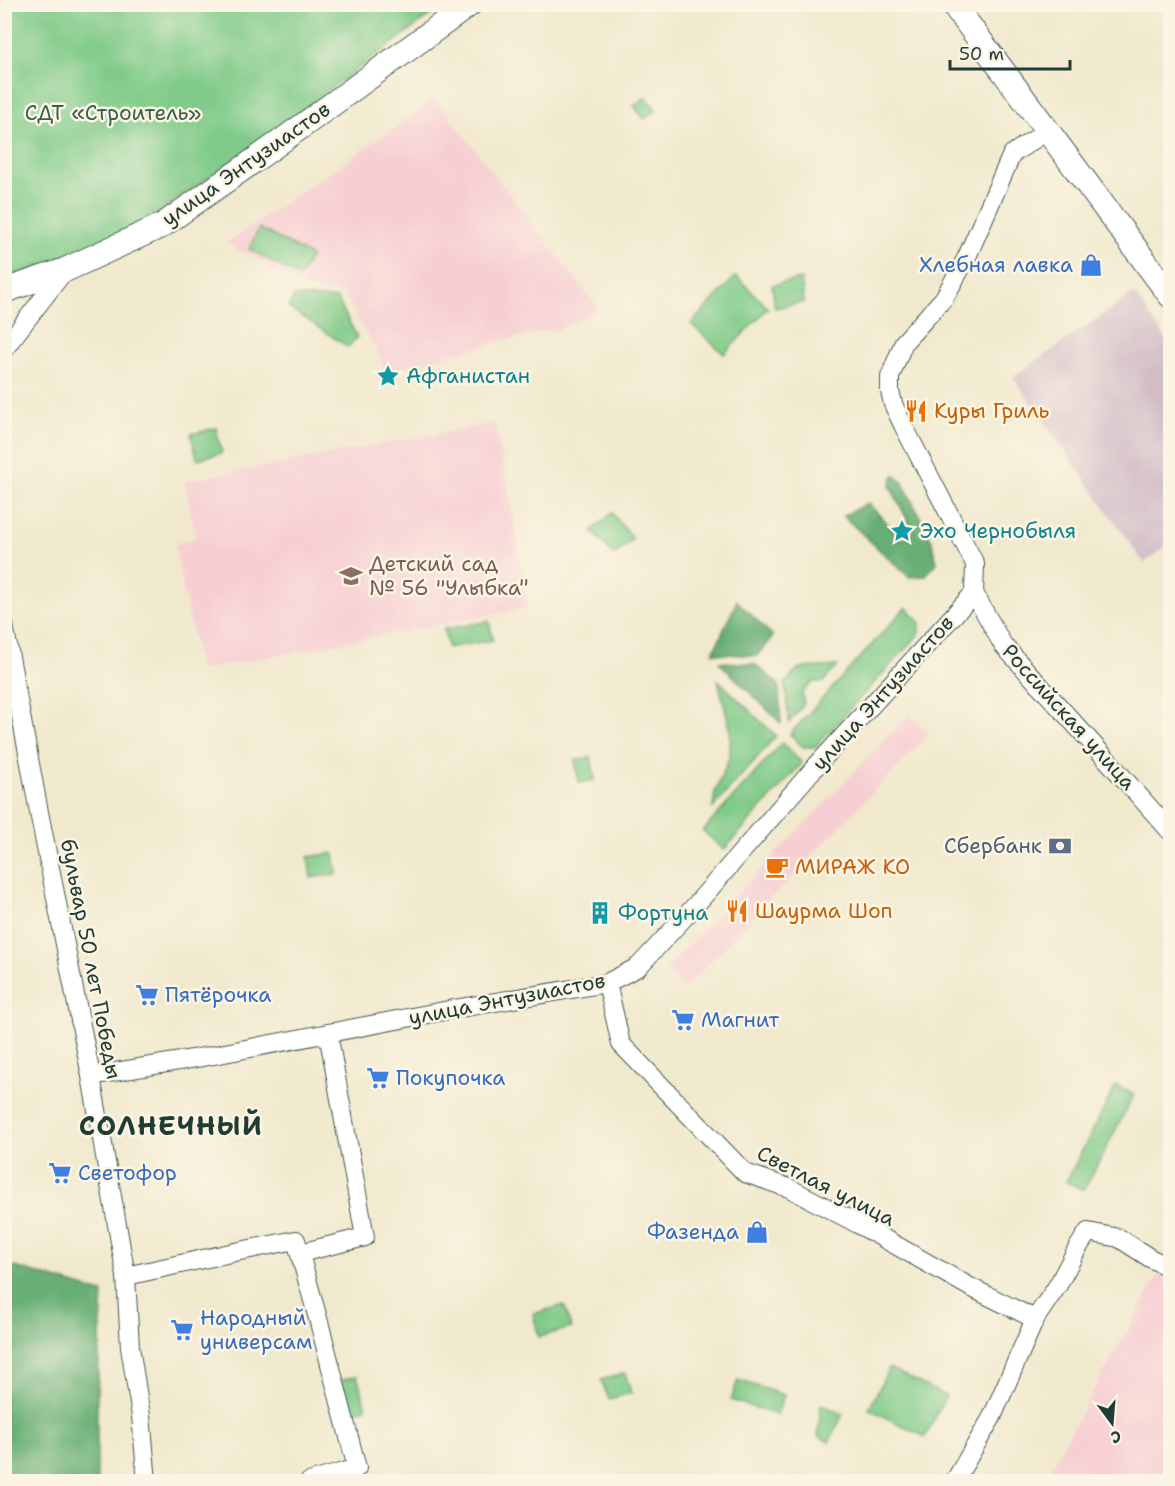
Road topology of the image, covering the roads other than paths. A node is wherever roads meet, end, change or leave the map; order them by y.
1 (470, 4) edge
2 (953, 4) edge
3 (1047, 131) junction
4 (65, 270) junction
5 (4, 291) edge
6 (1170, 295) edge
7 (4, 350) edge
8 (974, 593) junction
9 (4, 624) edge
10 (1170, 831) edge
11 (607, 983) junction
12 (328, 1033) junction
13 (91, 1076) junction
14 (300, 1253) junction
15 (1170, 1268) edge
16 (126, 1276) junction
17 (1035, 1319) junction
18 (347, 1474) edge
19 (956, 1480) edge
20 (147, 1482) edge
21 (309, 1482) edge

1 - 4 main road, улица Энтузиастов
2 - 3 main road
3 - 6 main road
3 - 8 street
4 - 5 main road, улица Энтузиастов
4 - 7 street
8 - 10 street, Российская улица
8 - 11 street, улица Энтузиастов
9 - 13 street, бульвар 50 лет Победы
11 - 12 street, улица Энтузиастов
11 - 17 street, Светлая улица
12 - 13 street, улица Энтузиастов
12 - 14 street
13 - 16 street, бульвар 50 лет Победы
14 - 16 street
14 - 18 street
15 - 17 street
16 - 20 street, бульвар 50 лет Победы
17 - 19 street
18 - 21 street

